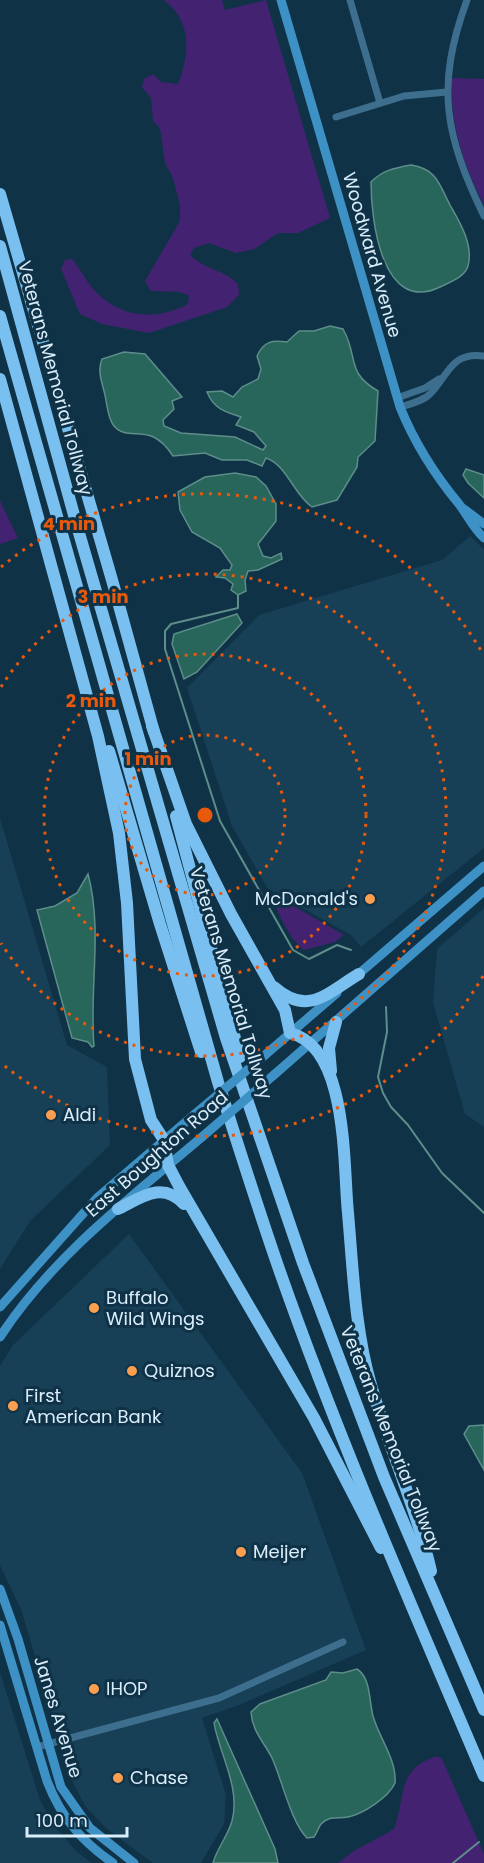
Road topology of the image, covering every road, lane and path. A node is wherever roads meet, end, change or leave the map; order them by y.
1 (281, 0) edge
2 (350, 0) edge
3 (466, 0) edge
4 (447, 92) junction
5 (381, 103) junction
6 (336, 117) dead end
7 (0, 194) edge
8 (484, 216) edge
9 (0, 246) edge
10 (0, 316) edge
11 (484, 356) edge
12 (0, 379) edge
13 (399, 403) junction
14 (460, 506) junction
15 (484, 524) edge
16 (484, 538) edge
17 (70, 627) junction
18 (152, 726) junction
19 (484, 866) edge
20 (484, 891) edge
21 (359, 974) junction
22 (269, 982) junction
23 (336, 1022) junction
24 (290, 1033) junction
25 (311, 1043) junction
26 (218, 1082) junction
27 (332, 1084) junction
28 (243, 1088) junction
29 (164, 1140) junction
30 (168, 1165) junction
31 (118, 1209) junction
32 (196, 1216) junction
33 (0, 1306) edge
34 (0, 1337) edge
35 (401, 1580) junction
36 (0, 1589) edge
37 (438, 1602) junction
38 (0, 1625) edge
39 (343, 1642) dead end
40 (484, 1710) edge
41 (48, 1745) junction
42 (38, 1747) junction
43 (484, 1776) edge
44 (113, 1863) edge
45 (134, 1863) edge

1 - 13 main road, Woodward Avenue
2 - 5 street
3 - 4 street
4 - 5 street
4 - 8 street
5 - 6 street
7 - 18 highway
9 - 28 highway, Veterans Memorial Tollway
10 - 26 highway, Veterans Memorial Tollway
11 - 13 street
12 - 17 highway
13 - 14 main road, Woodward Avenue
14 - 15 main road, Woodward Avenue
14 - 16 main road, Woodward Avenue
17 - 26 highway
17 - 29 highway
18 - 22 highway
18 - 28 highway
19 - 21 main road, East Boughton Road
20 - 23 main road, East Boughton Road
21 - 22 highway
21 - 24 main road, East Boughton Road
22 - 24 highway
23 - 25 main road, East Boughton Road
23 - 27 highway
24 - 25 highway
24 - 29 main road, East Boughton Road, bridge
25 - 27 highway
25 - 30 main road, East Boughton Road, bridge
26 - 35 highway, Veterans Memorial Tollway
27 - 37 highway
28 - 37 highway, Veterans Memorial Tollway
29 - 30 highway
29 - 33 main road, East Boughton Road
30 - 31 main road, East Boughton Road
30 - 32 highway
31 - 32 highway
31 - 34 main road, East Boughton Road
32 - 35 highway
35 - 43 highway, Veterans Memorial Tollway
36 - 41 main road, Janes Avenue
37 - 40 highway, Veterans Memorial Tollway
38 - 42 main road, Janes Avenue
39 - 41 street
41 - 42 street
41 - 45 main road, Janes Avenue
42 - 44 main road, Janes Avenue

